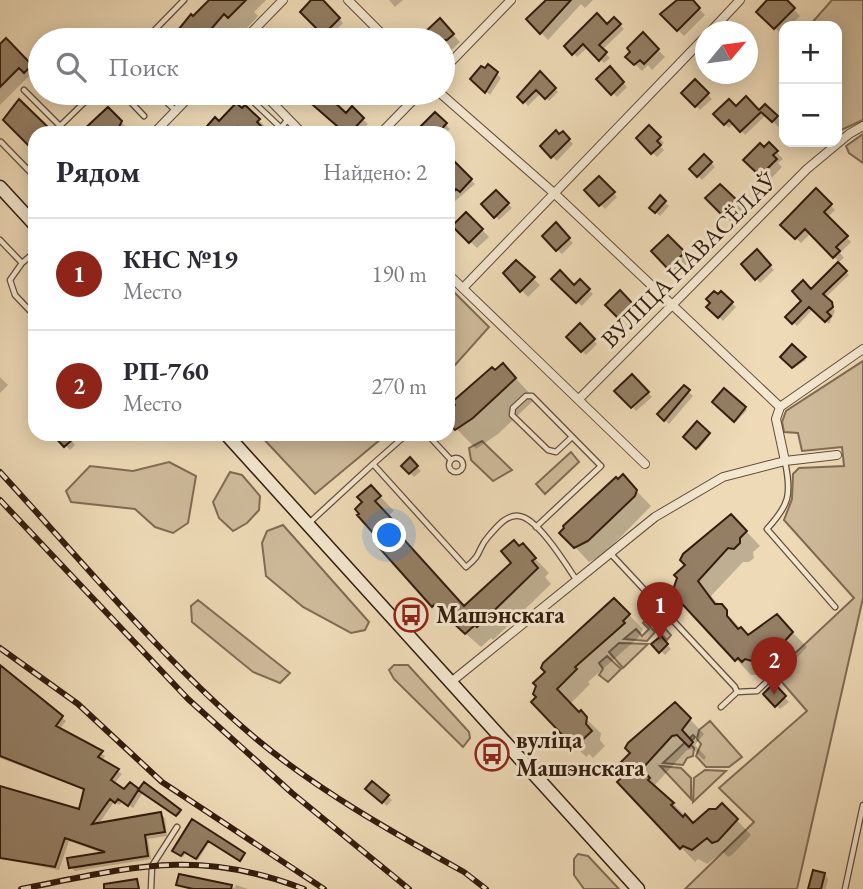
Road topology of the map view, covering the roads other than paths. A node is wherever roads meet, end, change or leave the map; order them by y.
1 (184, 0) edge
2 (283, 0) edge
3 (348, 0) edge
4 (511, 0) edge
5 (740, 0) edge
6 (720, 21) edge
7 (157, 28) edge
8 (256, 28) edge
9 (376, 28) edge
10 (695, 47) edge
11 (455, 58) edge
12 (24, 90) dead end
13 (28, 94) edge
14 (39, 105) edge
15 (82, 105) edge
16 (133, 105) edge
17 (170, 105) edge
18 (182, 105) edge
19 (257, 105) edge
20 (275, 105) edge
21 (408, 105) edge
22 (454, 105) edge
23 (176, 111) junction
24 (144, 116) dead end
25 (288, 119) junction
26 (60, 126) edge
27 (62, 126) edge
28 (161, 126) edge
29 (279, 126) edge
30 (283, 126) edge
31 (295, 126) edge
32 (388, 126) edge
33 (863, 126) edge
34 (1, 142) edge
35 (28, 170) edge
36 (0, 187) edge
37 (555, 194) junction
38 (28, 217) edge
39 (0, 240) edge
40 (28, 258) edge
41 (22, 263) junction
42 (455, 281) edge
43 (463, 288) junction
44 (671, 304) junction
45 (28, 309) edge
46 (863, 349) edge
47 (579, 399) junction
48 (780, 407) junction
49 (572, 437) junction
50 (232, 441) edge
51 (399, 441) edge
52 (434, 441) edge
53 (836, 455) dead end
54 (452, 460) dead end
55 (785, 461) junction
56 (373, 464) junction
57 (645, 464) dead end
58 (307, 524) junction
59 (536, 527) junction
60 (611, 553) junction
61 (578, 582) junction
62 (835, 607) dead end
63 (776, 673) dead end
64 (451, 682) junction
65 (737, 692) junction
66 (721, 707) dead end
67 (863, 805) edge
68 (177, 827) dead end
69 (151, 889) edge
70 (638, 889) edge
71 (845, 889) edge

1 - 7 lane
2 - 8 street
3 - 9 street
4 - 11 street
5 - 6 street
10 - 37 street
12 - 13 lane
14 - 26 lane
15 - 27 lane
16 - 24 lane
17 - 23 lane
18 - 23 street
19 - 29 lane
20 - 25 street
21 - 32 street
22 - 37 street
23 - 28 street
25 - 30 lane
25 - 31 street
33 - 44 street, ВУЛІЦА НАВАСЁЛАЎ
34 - 35 lane
36 - 38 main road
37 - 43 street
37 - 44 street
39 - 41 lane
40 - 41 lane
41 - 45 lane
42 - 43 street
43 - 47 street
44 - 47 street, ВУЛІЦА НАВАСЁЛАЎ
44 - 48 street
46 - 48 street
47 - 57 street
48 - 55 street
49 - 49 lane
49 - 59 lane
50 - 58 main road
51 - 56 lane
52 - 54 lane
53 - 55 street
55 - 60 street
55 - 62 lane
56 - 58 lane
56 - 59 lane
58 - 64 main road
59 - 61 lane
60 - 61 street
60 - 65 lane
61 - 64 street
63 - 65 lane
64 - 70 main road
65 - 66 lane
67 - 71 lane
68 - 69 lane

